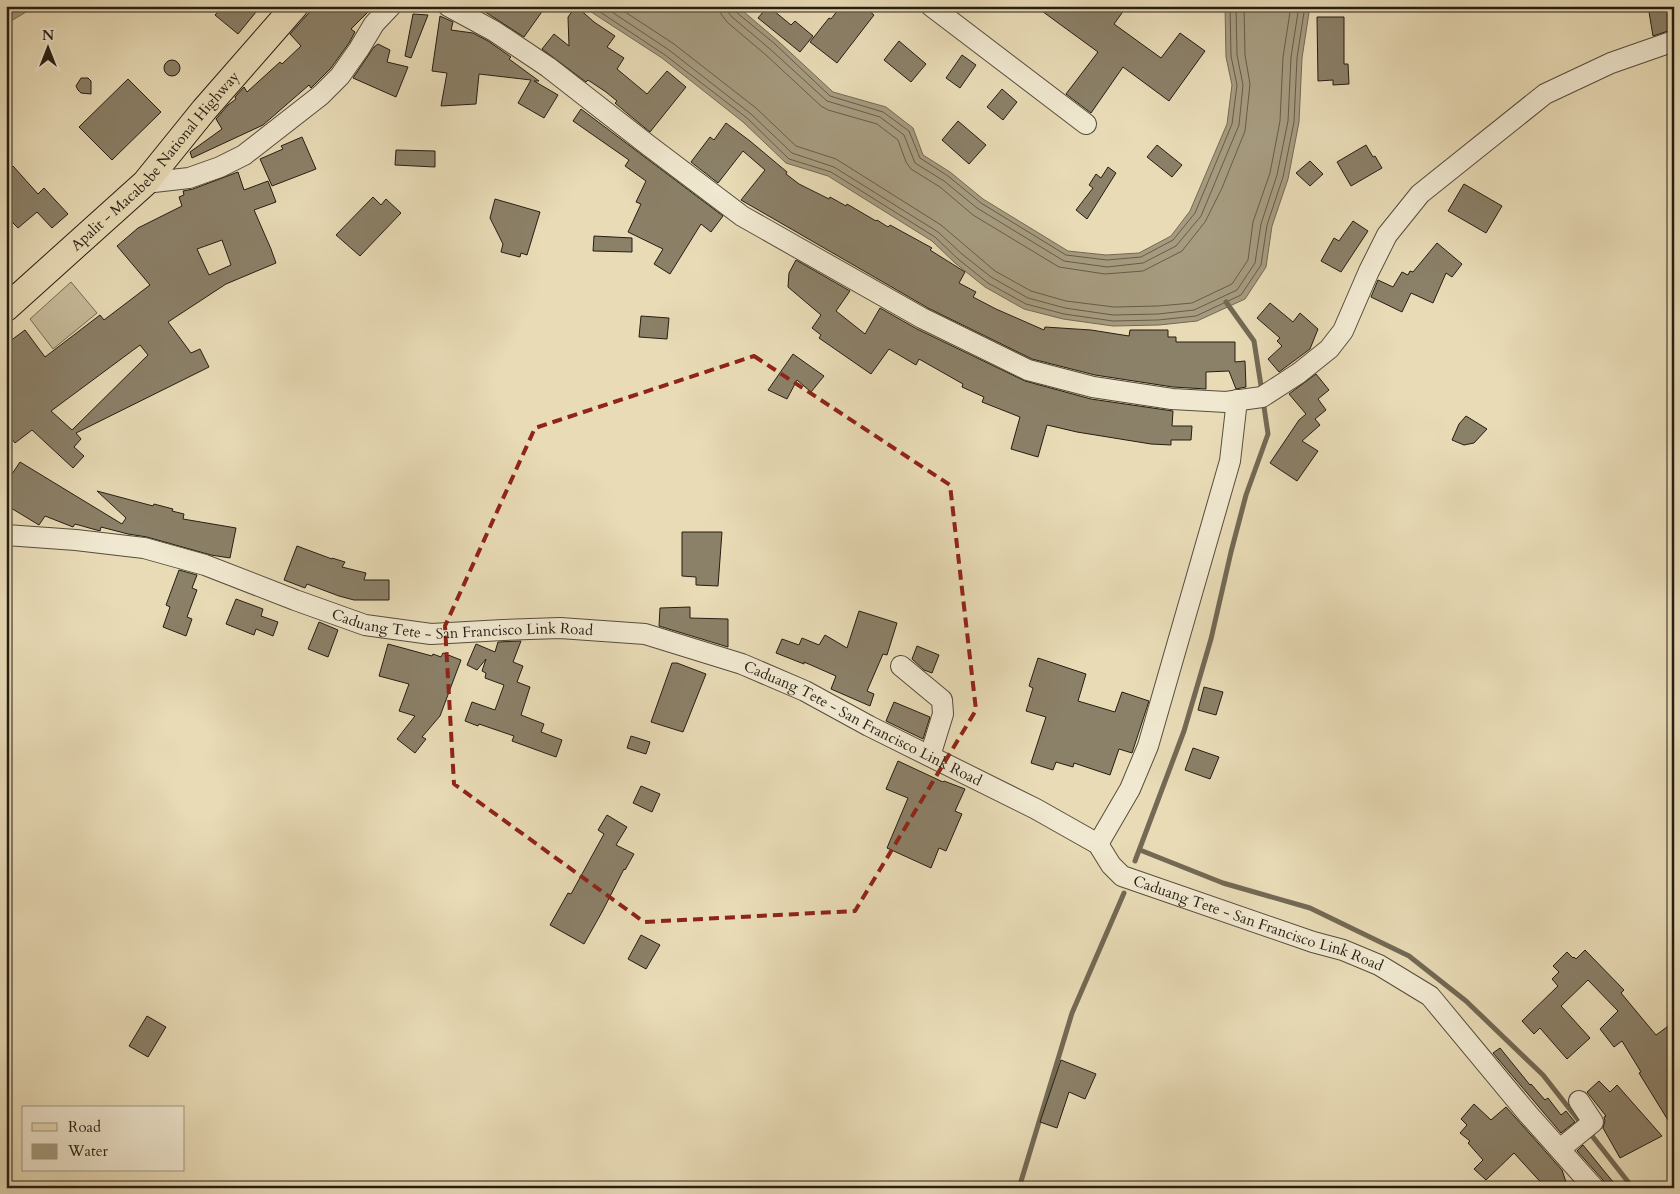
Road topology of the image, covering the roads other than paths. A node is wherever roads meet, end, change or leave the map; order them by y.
1 (295, 6) edge
2 (390, 6) edge
3 (448, 6) edge
4 (936, 8) edge
5 (1674, 41) edge
6 (1086, 124) dead end
7 (145, 184) junction
8 (6, 308) edge
9 (1236, 400) junction
10 (6, 535) edge
11 (901, 666) dead end
12 (930, 756) junction
13 (1098, 844) junction
14 (1579, 1101) dead end
15 (1560, 1149) junction
16 (1594, 1188) edge

1 - 7 main road, Apalit - Macabebe National Highway
2 - 7 street
3 - 9 street
4 - 6 street
5 - 9 street
7 - 8 main road, Apalit - Macabebe National Highway
9 - 13 street
10 - 12 street, Caduang Tete - San Francisco Link Road
11 - 12 street
12 - 13 street, Caduang Tete - San Francisco Link Road
13 - 15 street, Caduang Tete - San Francisco Link Road
14 - 15 street
15 - 16 street, Caduang Tete - San Francisco Link Road

